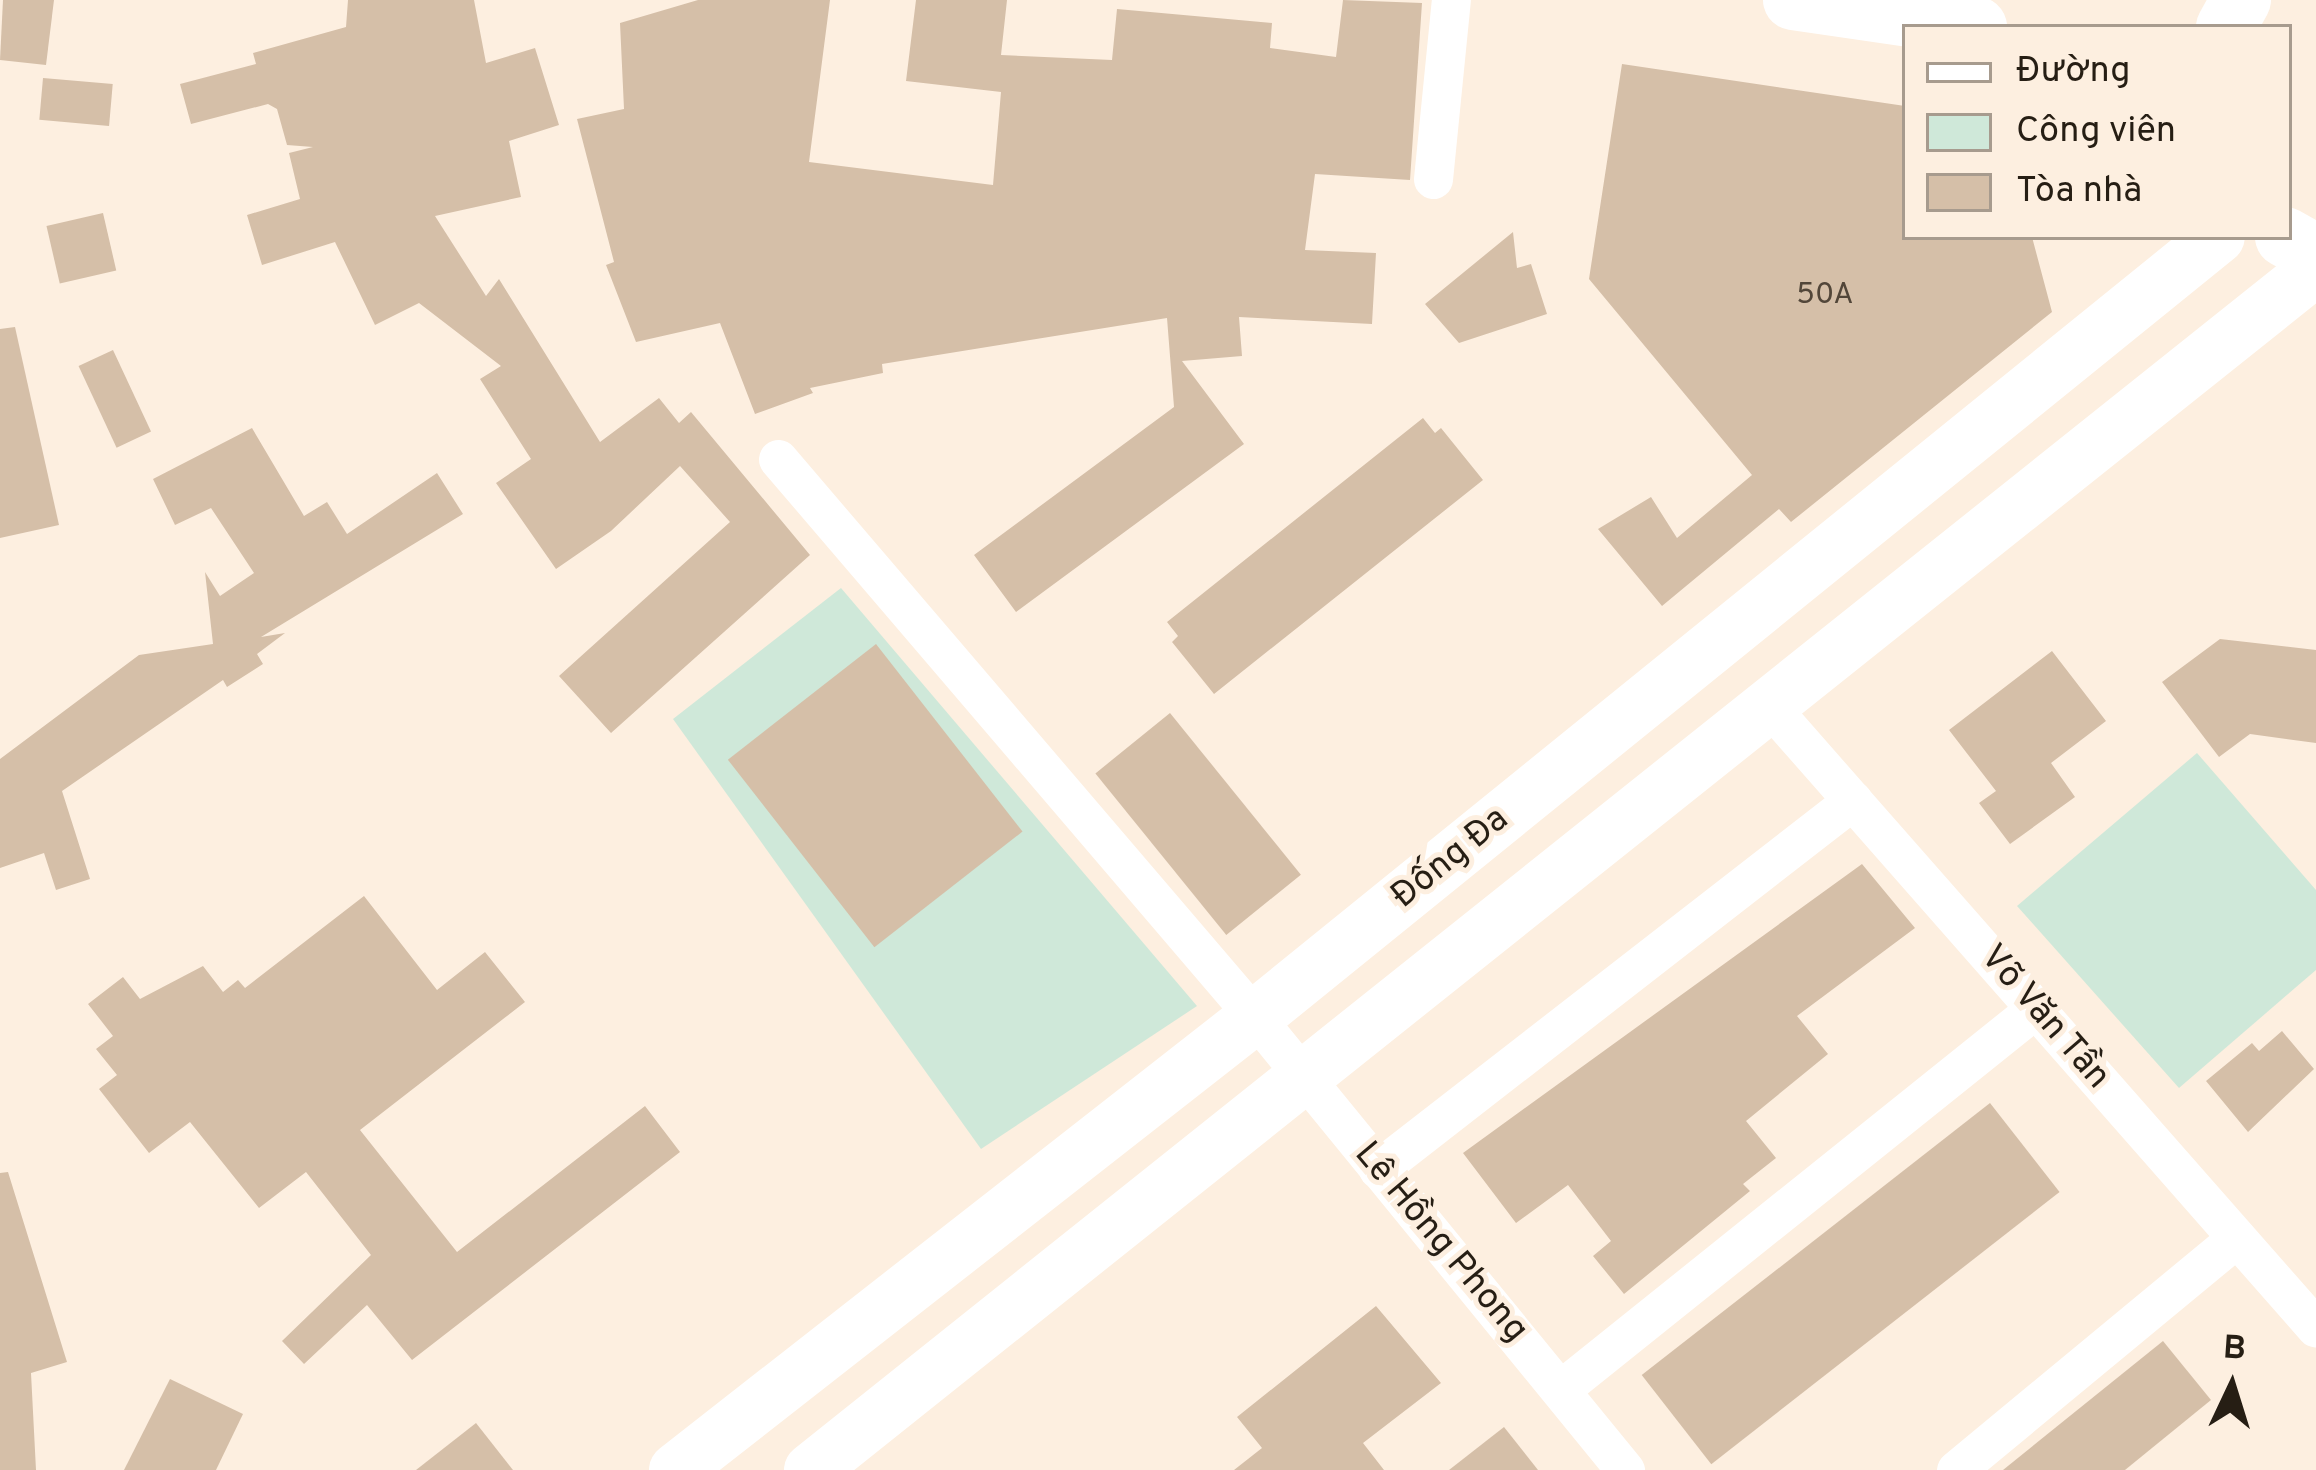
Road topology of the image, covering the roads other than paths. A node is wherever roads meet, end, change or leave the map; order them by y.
1 (1450, 0) edge
2 (1793, 0) edge
3 (1957, 24) edge
4 (1433, 179) dead end
5 (2214, 240) edge
6 (2316, 269) edge
7 (778, 459) dead end
8 (1771, 708) junction
9 (1853, 800) junction
10 (2035, 1009) junction
11 (1256, 1017) junction
12 (1305, 1080) junction
13 (1378, 1169) junction
14 (2236, 1238) junction
15 (2316, 1328) edge
16 (1561, 1389) junction
17 (676, 1470) edge
18 (811, 1470) edge
19 (1625, 1470) edge
20 (1956, 1470) edge

1 - 4 street
2 - 3 main road
5 - 11 street, Đống Đa
6 - 8 street
7 - 11 street, Lê Hồng Phong
8 - 9 street, Võ Văn Tần
8 - 12 street
9 - 10 street, Võ Văn Tần
9 - 13 street
10 - 14 street, Võ Văn Tần
10 - 16 street
11 - 12 street, Lê Hồng Phong
11 - 17 street, Đống Đa
12 - 13 street, Lê Hồng Phong
12 - 18 street
13 - 16 street, Lê Hồng Phong
14 - 15 street, Võ Văn Tần
14 - 20 street
16 - 19 street, Lê Hồng Phong

